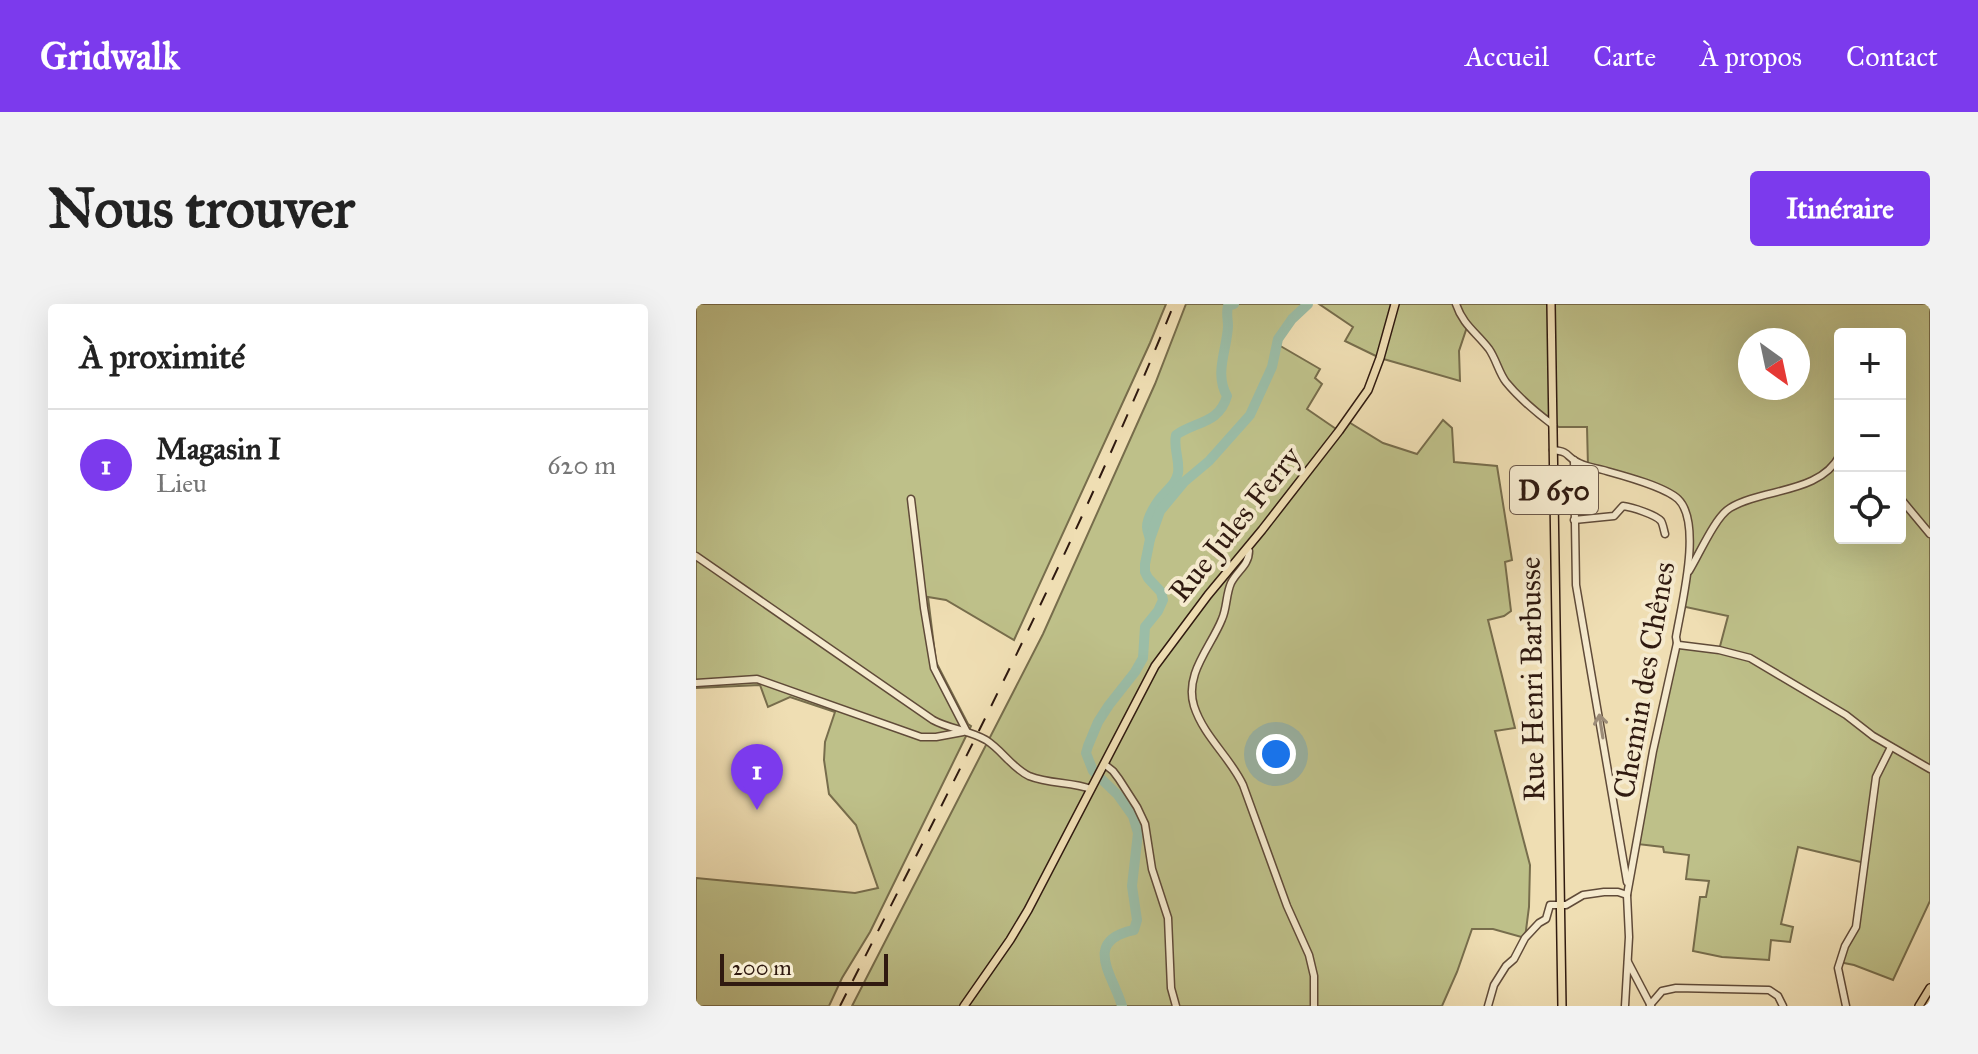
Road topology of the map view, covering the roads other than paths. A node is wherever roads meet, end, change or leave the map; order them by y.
1 (1395, 304) edge
2 (1456, 304) edge
3 (1551, 304) edge
4 (1553, 425) junction
5 (1553, 450) junction
6 (1574, 460) junction
7 (1834, 466) edge
8 (911, 499) dead end
9 (1906, 505) edge
10 (1574, 520) junction
11 (1665, 534) dead end
12 (1930, 534) edge
13 (1247, 548) junction
14 (696, 556) edge
15 (1687, 574) junction
16 (1677, 643) junction
17 (696, 683) edge
18 (967, 732) junction
19 (1891, 747) junction
20 (1102, 767) junction
21 (1930, 769) edge
22 (1091, 789) junction
23 (1628, 886) junction
24 (1627, 895) junction
25 (1560, 906) junction
26 (1628, 962) junction
27 (1626, 984) junction
28 (1641, 986) junction
29 (1930, 988) edge
30 (964, 1006) edge
31 (1176, 1006) edge
32 (1314, 1006) edge
33 (1488, 1006) edge
34 (1562, 1006) edge
35 (1625, 1006) edge
36 (1650, 1006) edge
37 (1783, 1006) edge
38 (1846, 1006) edge
39 (1919, 1006) edge

1 - 13 main road, Rue Jules Ferry
2 - 4 street
3 - 4 main road, Rue Henri Barbusse / D 650
4 - 5 main road, Rue Henri Barbusse / D 650
5 - 6 street, Chemin des Chênes
5 - 25 main road, Rue Henri Barbusse / D 650
6 - 10 street
6 - 15 street, Chemin des Chênes
7 - 15 street
8 - 18 street
9 - 12 street
10 - 11 street
23 -> 10 street
13 - 20 main road, Rue Jules Ferry
13 - 32 street
14 - 18 street
15 - 16 street, Chemin des Chênes
16 - 19 street
16 - 23 street, Chemin des Chênes
17 - 18 street
18 - 22 street
19 - 21 street
19 - 38 street
20 - 22 main road, Rue Jules Ferry
20 - 31 street
22 - 30 main road, Rue Jules Ferry
23 - 24 street, Chemin des Chênes
24 - 25 street
24 - 26 street, Chemin des Chênes
25 - 33 street
25 - 34 main road, Rue Henri Barbusse / D 650
26 - 27 street, Chemin des Chênes
26 - 28 street
27 - 28 street
27 - 35 street, Chemin des Chênes
28 - 36 street
29 - 39 main road
36 - 37 street

